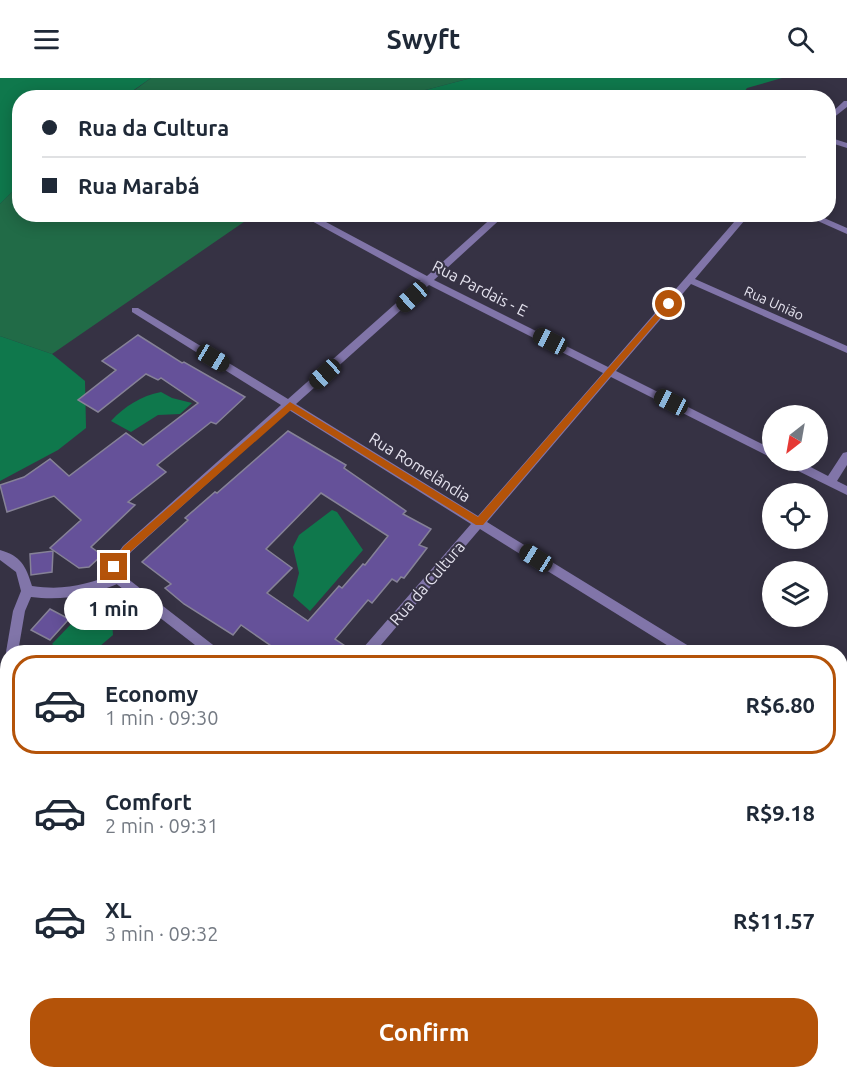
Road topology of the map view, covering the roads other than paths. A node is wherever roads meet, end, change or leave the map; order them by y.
1 (318, 222) edge
2 (493, 222) edge
3 (739, 222) edge
4 (825, 222) edge
5 (847, 231) edge
6 (690, 280) junction
7 (429, 281) junction
8 (135, 310) dead end
9 (847, 350) edge
10 (610, 371) junction
11 (290, 405) junction
12 (762, 449) edge
13 (847, 456) edge
14 (807, 471) edge
15 (830, 483) junction
16 (847, 491) edge
17 (479, 523) junction
18 (0, 555) edge
19 (116, 572) junction
20 (27, 591) junction
21 (13, 645) edge
22 (205, 645) edge
23 (373, 645) edge
24 (677, 645) edge

1 - 7 street, Rua Pardais - E
2 - 7 street
3 - 6 street, Rua da Cultura
4 - 5 street
6 - 9 street, Rua União
6 - 10 street, Rua da Cultura
7 - 10 street, Rua Pardais - E
7 - 11 street
8 - 11 street, Rua Romelândia
10 - 12 street, Rua Pardais - E
10 - 17 street, Rua da Cultura
11 - 17 street, Rua Romelândia
11 - 19 street
13 - 15 street
14 - 15 street
15 - 16 street
17 - 23 street, Rua da Cultura
17 - 24 street, Rua Romelândia
18 - 20 street
19 - 20 street
19 - 22 street
20 - 21 street

